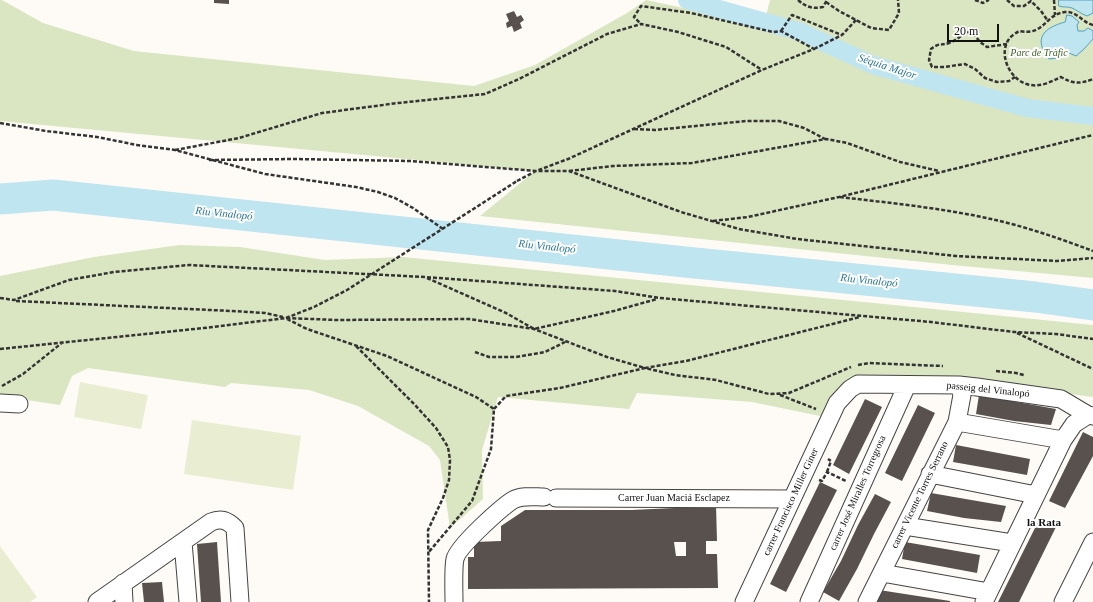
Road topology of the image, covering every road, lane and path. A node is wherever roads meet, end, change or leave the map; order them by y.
1 (798, 0) edge
2 (898, 0) edge
3 (975, 0) edge
4 (989, 0) edge
5 (1007, 0) edge
6 (1054, 0) edge
7 (827, 1) edge
8 (1031, 1) edge
9 (1055, 15) junction
10 (856, 20) junction
11 (1048, 21) junction
12 (641, 24) junction
13 (1093, 25) edge
14 (781, 31) junction
15 (842, 34) junction
16 (1007, 44) junction
17 (814, 49) junction
18 (762, 70) junction
19 (1015, 77) junction
20 (1093, 79) edge
21 (0, 123) edge
22 (634, 129) junction
23 (1093, 135) edge
24 (826, 140) junction
25 (175, 150) junction
26 (209, 160) junction
27 (536, 171) junction
28 (569, 171) junction
29 (940, 172) junction
30 (838, 197) junction
31 (711, 221) junction
32 (443, 230) junction
33 (1093, 251) edge
34 (1093, 258) edge
35 (425, 277) junction
36 (0, 298) edge
37 (660, 298) junction
38 (14, 300) junction
39 (862, 316) junction
40 (286, 318) junction
41 (534, 329) junction
42 (1014, 332) junction
43 (1093, 339) edge
44 (565, 341) junction
45 (63, 342) junction
46 (354, 344) junction
47 (0, 349) edge
48 (475, 352) dead end
49 (645, 368) junction
50 (1093, 369) edge
51 (907, 385) junction
52 (959, 385) junction
53 (0, 387) edge
54 (778, 394) dead end
55 (0, 403) edge
56 (19, 404) dead end
57 (494, 409) junction
58 (834, 409) junction
59 (1090, 416) edge
60 (957, 422) junction
61 (1063, 440) junction
62 (930, 474) junction
63 (819, 480) dead end
64 (861, 488) junction
65 (1036, 495) junction
66 (792, 499) junction
67 (905, 526) junction
68 (183, 542) junction
69 (1093, 542) edge
70 (1012, 544) junction
71 (428, 553) junction
72 (882, 573) junction
73 (123, 583) junction
74 (986, 597) edge
75 (97, 602) edge
76 (124, 602) edge
77 (188, 602) edge
78 (240, 602) edge
79 (429, 602) edge
80 (454, 602) edge
81 (744, 602) edge
82 (809, 602) edge
83 (867, 602) edge
84 (1064, 602) edge

1 - 7 path
2 - 10 path
3 - 4 path
5 - 8 path
6 - 9 path
7 - 10 path
8 - 11 path
9 - 11 path
9 - 13 path
10 - 15 path
11 - 16 path
12 - 14 path
12 - 18 path
12 - 25 path
14 - 15 path
14 - 17 path
15 - 17 path
16 - 19 path
16 - 19 path
17 - 18 path
18 - 22 path
19 - 20 path
21 - 25 path
22 - 24 path
22 - 27 path
23 - 29 path
24 - 28 path
24 - 29 path
25 - 26 path
26 - 27 path
26 - 32 path
27 - 28 path
27 - 32 path, bridge
28 - 31 path
29 - 30 path
30 - 31 path
30 - 33 path
31 - 34 path
32 - 40 path, bridge
35 - 37 path
35 - 38 path
35 - 41 path
36 - 38 path
37 - 39 path
37 - 41 path
38 - 40 path
39 - 42 path
39 - 49 path
40 - 41 path
40 - 45 path
40 - 46 path
41 - 44 path
42 - 43 path
42 - 50 path
44 - 48 path
44 - 49 path
45 - 47 path
45 - 53 path
46 - 57 path
46 - 71 path
49 - 57 path
51 - 52 street, passeig del Vinalopó
51 - 58 street, passeig del Vinalopó
51 - 64 street, carrer José Miralles Torregrosa
52 - 59 street, passeig del Vinalopó
52 - 60 street, carrer Vicente Torres Serrano
54 - 58 path
55 - 56 street
57 - 71 path
58 - 66 street, carrer Francisco Miller Giner
59 - 61 street
60 - 61 street
60 - 62 street, carrer Vicente Torres Serrano
61 - 65 street
62 - 65 street
62 - 67 street, carrer Vicente Torres Serrano
63 - 64 path
64 - 82 street, carrer José Miralles Torregrosa
65 - 70 street
66 - 80 street, Carrer Juan Maciá Esclapez
66 - 81 street, carrer Francisco Miller Giner
67 - 70 street
67 - 72 street, carrer Vicente Torres Serrano
68 - 73 street
68 - 77 street
68 - 78 street
69 - 84 street
70 - 74 street
71 - 79 path
72 - 74 street
72 - 83 street, carrer Vicente Torres Serrano
73 - 75 street
73 - 76 street

